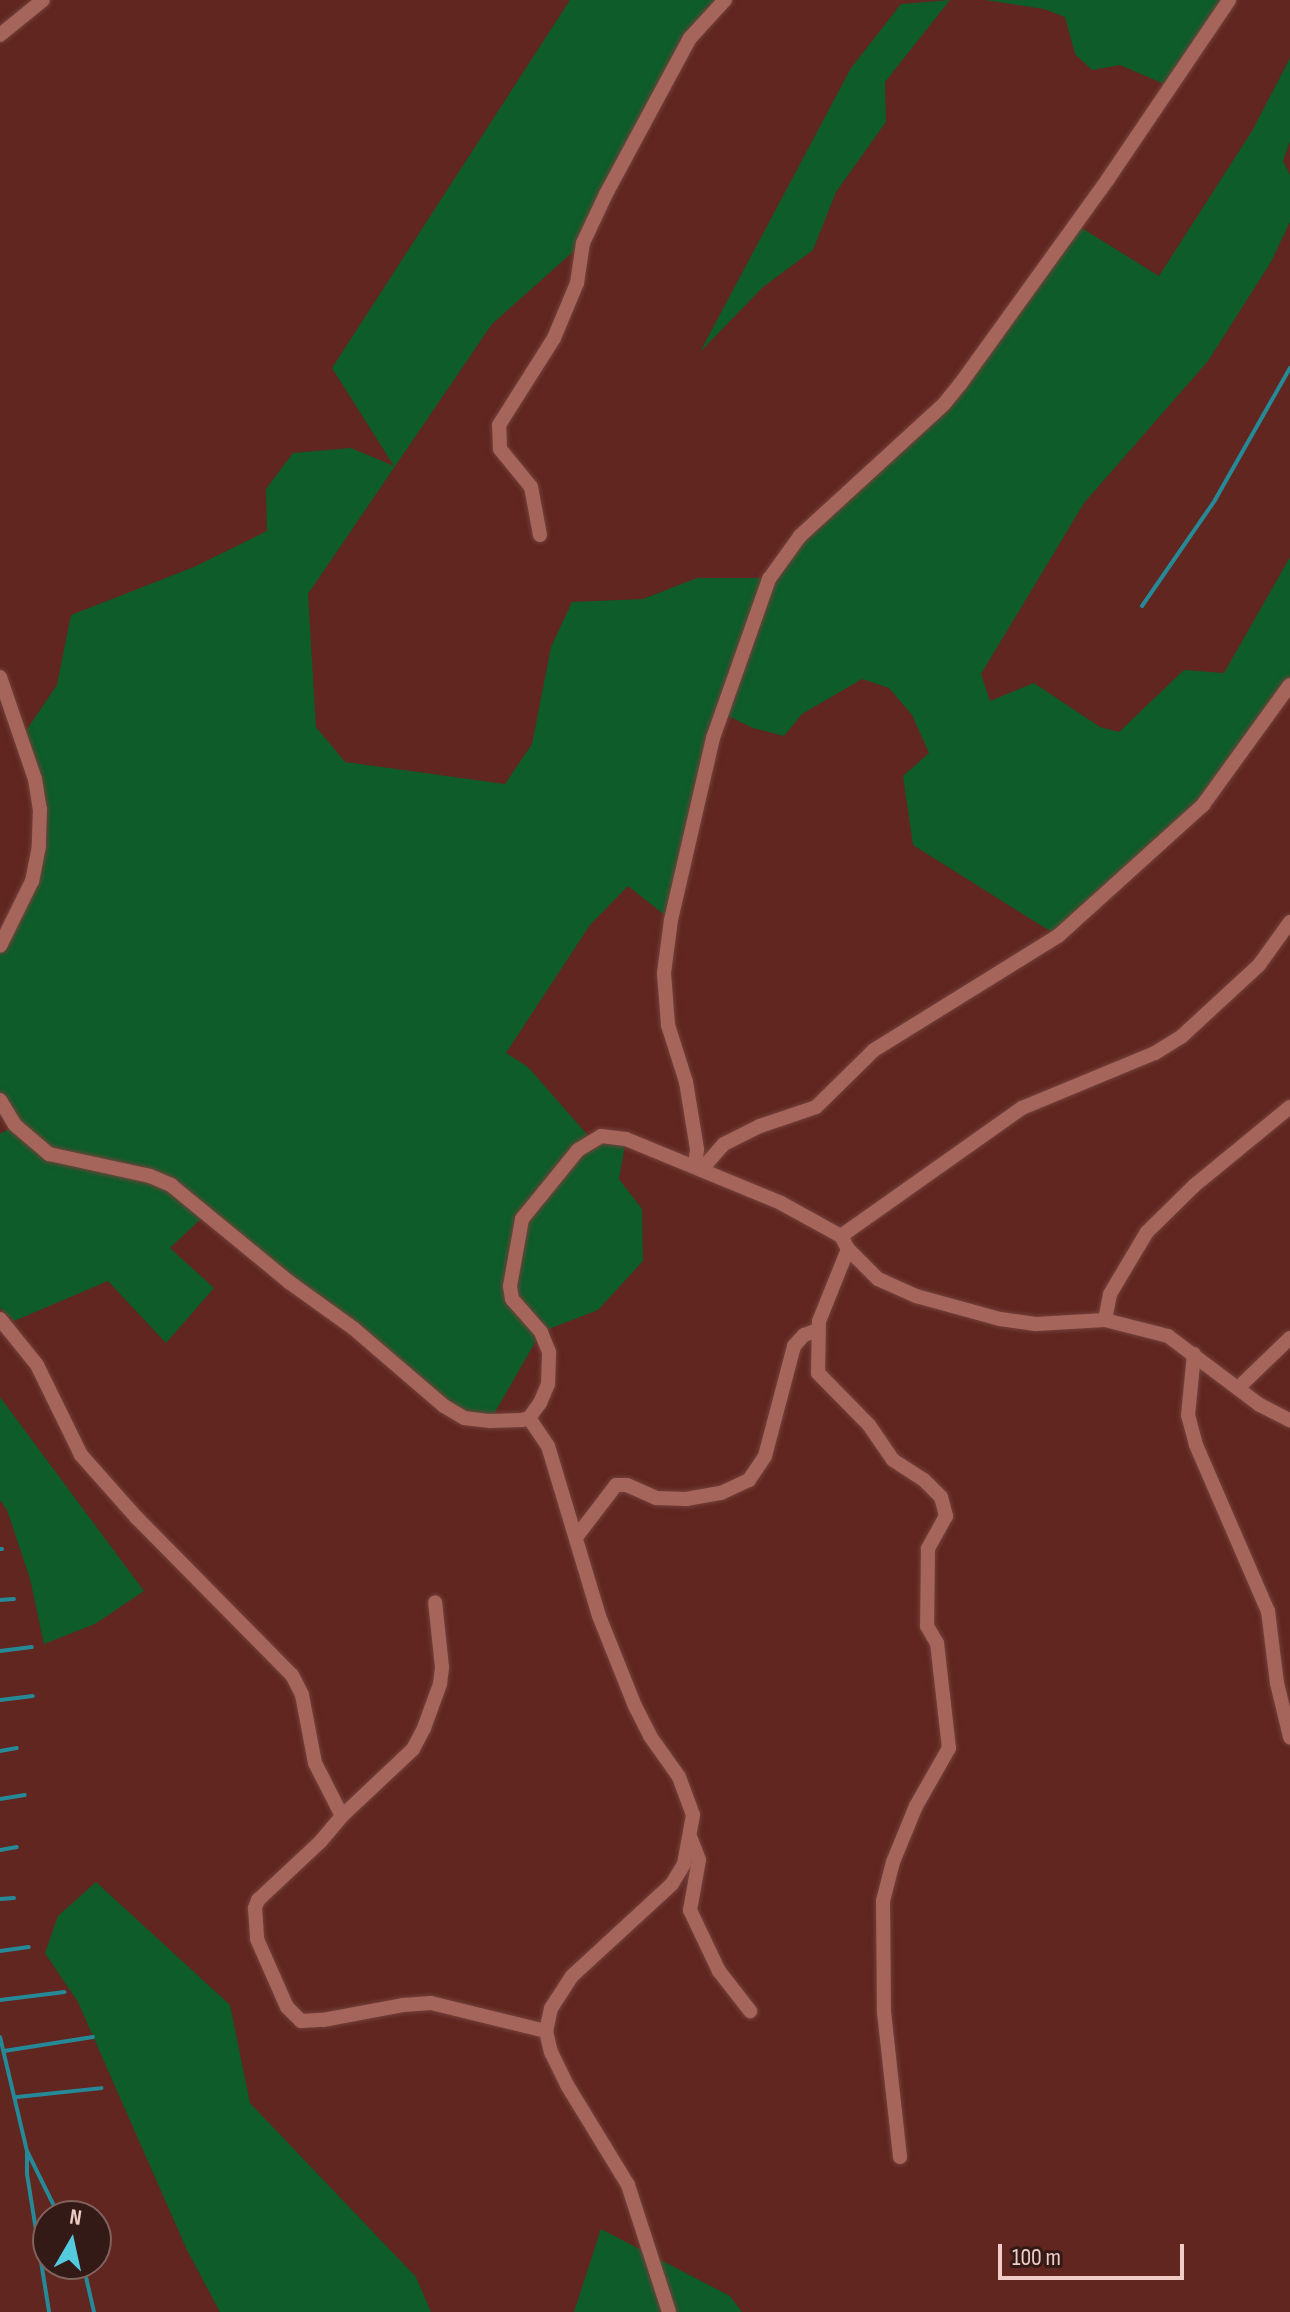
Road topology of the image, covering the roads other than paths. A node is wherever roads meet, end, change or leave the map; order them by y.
1 (43, 0) edge
2 (725, 0) edge
3 (1229, 0) edge
4 (0, 35) edge
5 (540, 535) dead end
6 (0, 677) edge
7 (1290, 685) edge
8 (1290, 922) edge
9 (0, 946) edge
10 (0, 1100) edge
11 (1290, 1107) edge
12 (698, 1168) junction
13 (844, 1242) junction
14 (0, 1319) edge
15 (1105, 1320) junction
16 (818, 1330) junction
17 (1290, 1338) edge
18 (1194, 1354) junction
19 (1238, 1388) junction
20 (529, 1418) junction
21 (1290, 1420) edge
22 (577, 1536) junction
23 (435, 1602) dead end
24 (1290, 1737) edge
25 (342, 1816) junction
26 (691, 1839) junction
27 (750, 2011) dead end
28 (546, 2031) junction
29 (900, 2157) dead end
30 (669, 2312) edge

1 - 4 street
2 - 5 street
3 - 12 street
6 - 9 street
7 - 12 street
8 - 13 street
10 - 20 street
11 - 15 street
12 - 13 street
12 - 20 street
13 - 15 street
13 - 16 street
14 - 25 street
15 - 18 street
16 - 22 street
16 - 29 street
17 - 19 street
18 - 19 street
18 - 24 street
19 - 21 street
20 - 22 street
22 - 26 street
23 - 25 street
25 - 28 street
26 - 27 street
26 - 28 street
28 - 30 street

